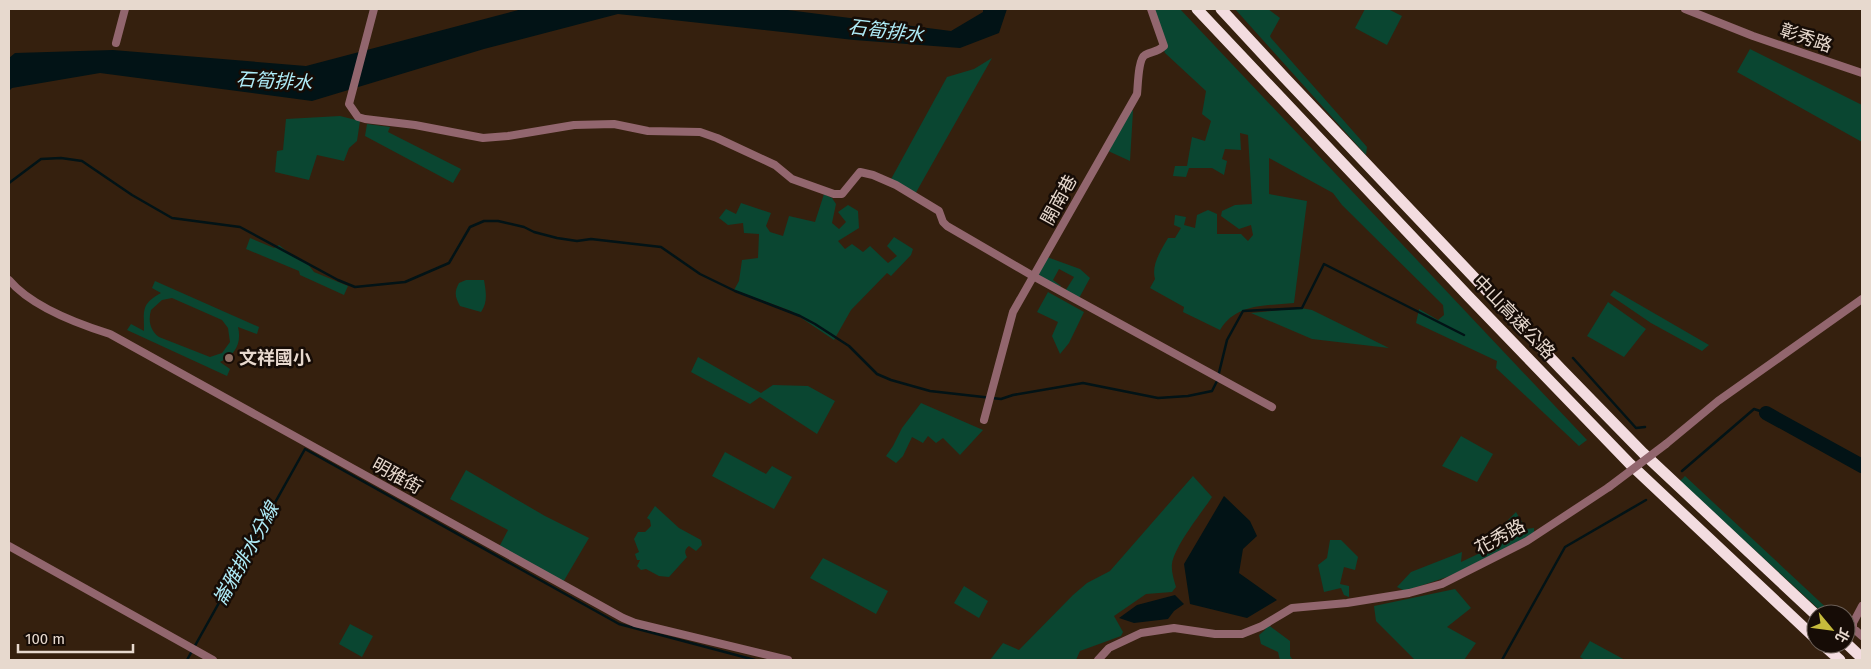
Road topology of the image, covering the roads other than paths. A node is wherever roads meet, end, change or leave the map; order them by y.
1 (125, 9) edge
2 (374, 9) edge
3 (1151, 9) edge
4 (1197, 9) edge
5 (1221, 9) edge
6 (1685, 9) edge
7 (116, 43) dead end
8 (1862, 73) edge
9 (1033, 276) junction
10 (9, 280) edge
11 (1862, 299) edge
12 (1272, 407) dead end
13 (984, 420) dead end
14 (9, 546) edge
15 (1806, 606) edge
16 (1862, 606) edge
17 (1806, 630) edge
18 (1862, 636) edge
19 (213, 660) edge
20 (788, 660) edge
21 (1098, 660) edge

1 - 7 street
2 - 9 street
3 - 9 street, 開南巷
4 - 17 highway, 中山高速公路
5 - 15 highway, 中山高速公路
6 - 8 street, 彰秀路
9 - 12 street
9 - 13 street, 開南巷
10 - 20 street, 明雅街
11 - 21 street, 花秀路, bridge
14 - 19 street
16 - 18 street

